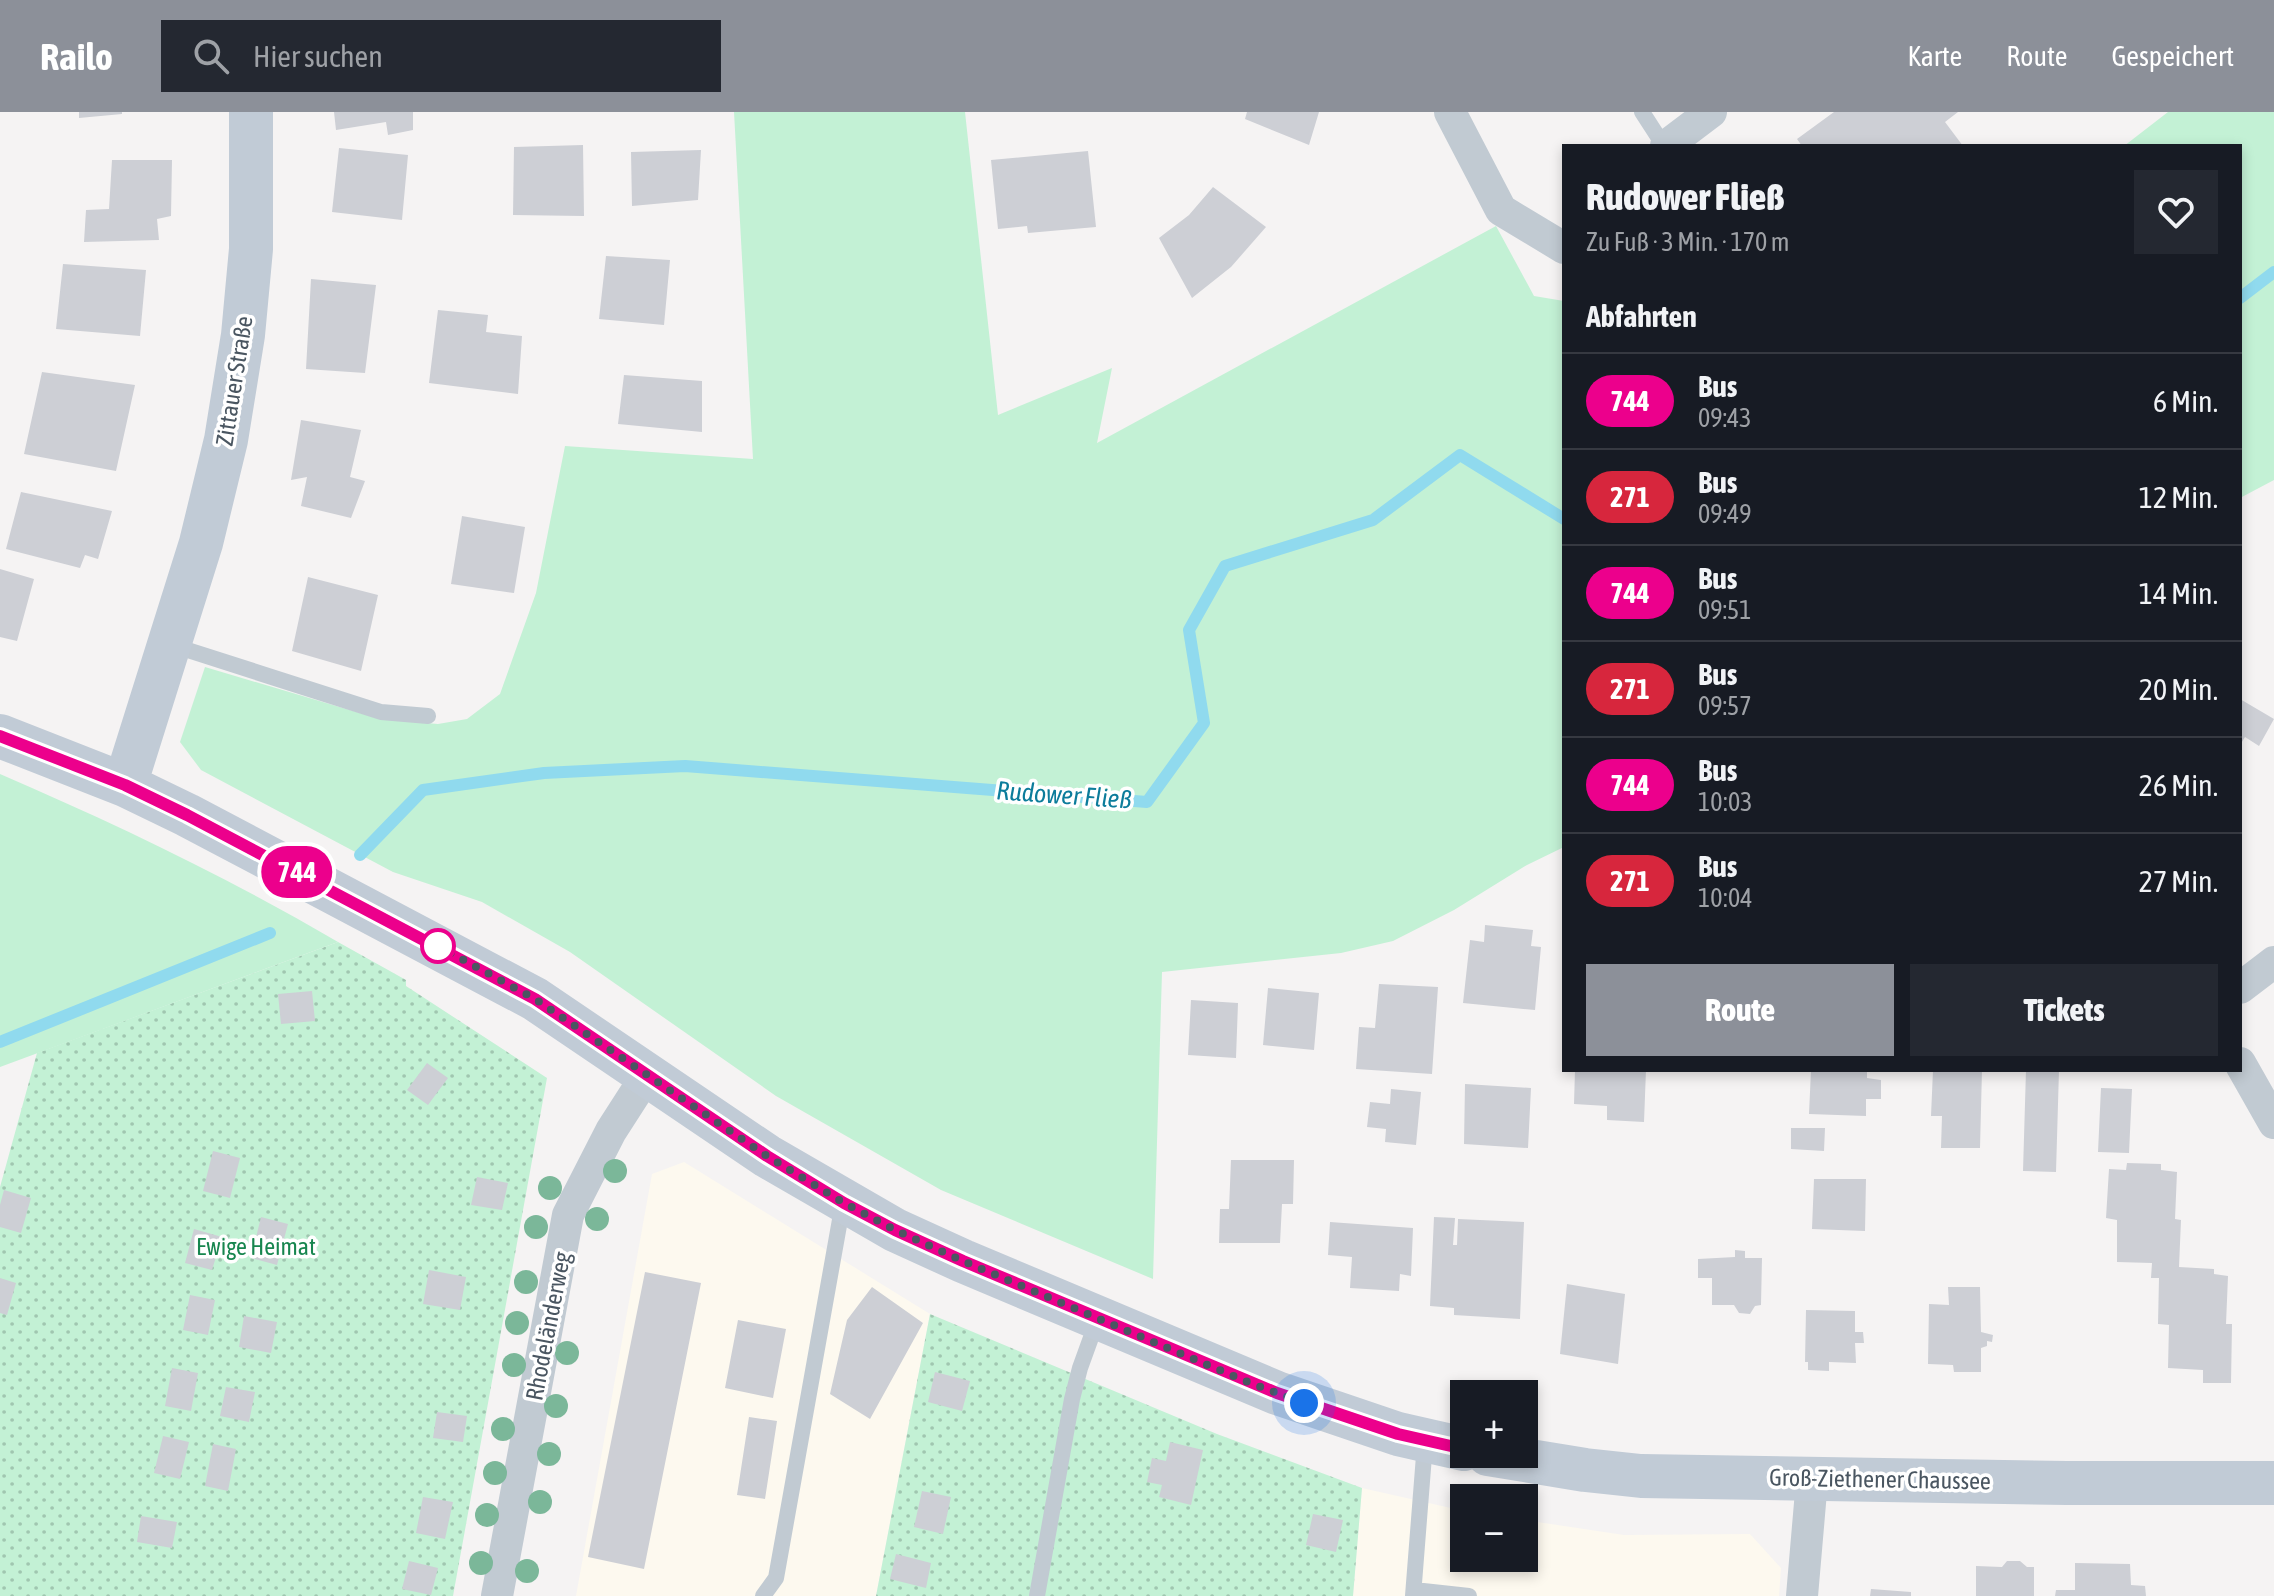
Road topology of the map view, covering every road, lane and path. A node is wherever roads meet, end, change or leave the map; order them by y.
1 (251, 112) edge
2 (1450, 112) edge
3 (1642, 112) edge
4 (1711, 112) edge
5 (1664, 144) edge
6 (1668, 144) edge
7 (1562, 247) edge
8 (170, 644) junction
9 (428, 716) dead end
10 (0, 736) edge
11 (125, 785) junction
12 (2274, 962) edge
13 (2242, 986) edge
14 (2242, 1067) edge
15 (647, 1075) junction
16 (2274, 1123) edge
17 (844, 1203) junction
18 (1099, 1318) junction
19 (1444, 1445) edge
20 (1538, 1463) edge
21 (1812, 1480) junction
22 (2274, 1483) edge
23 (1414, 1593) edge
24 (497, 1596) edge
25 (763, 1596) edge
26 (1037, 1596) edge
27 (1469, 1596) edge
28 (1802, 1596) edge

1 - 8 street, Zittauer Straße
2 - 7 street
3 - 5 lane
4 - 6 street
8 - 9 lane
8 - 11 street, Zittauer Straße
10 - 11 street
11 - 15 street
12 - 13 street
14 - 16 street
15 - 17 street
15 - 24 street, Rhodeländerweg
17 - 18 street
17 - 25 lane
18 - 19 street
18 - 26 lane
19 - 23 lane
20 - 21 street, Groß-Ziethener Chaussee
21 - 22 street, Groß-Ziethener Chaussee
21 - 28 street
23 - 27 lane

